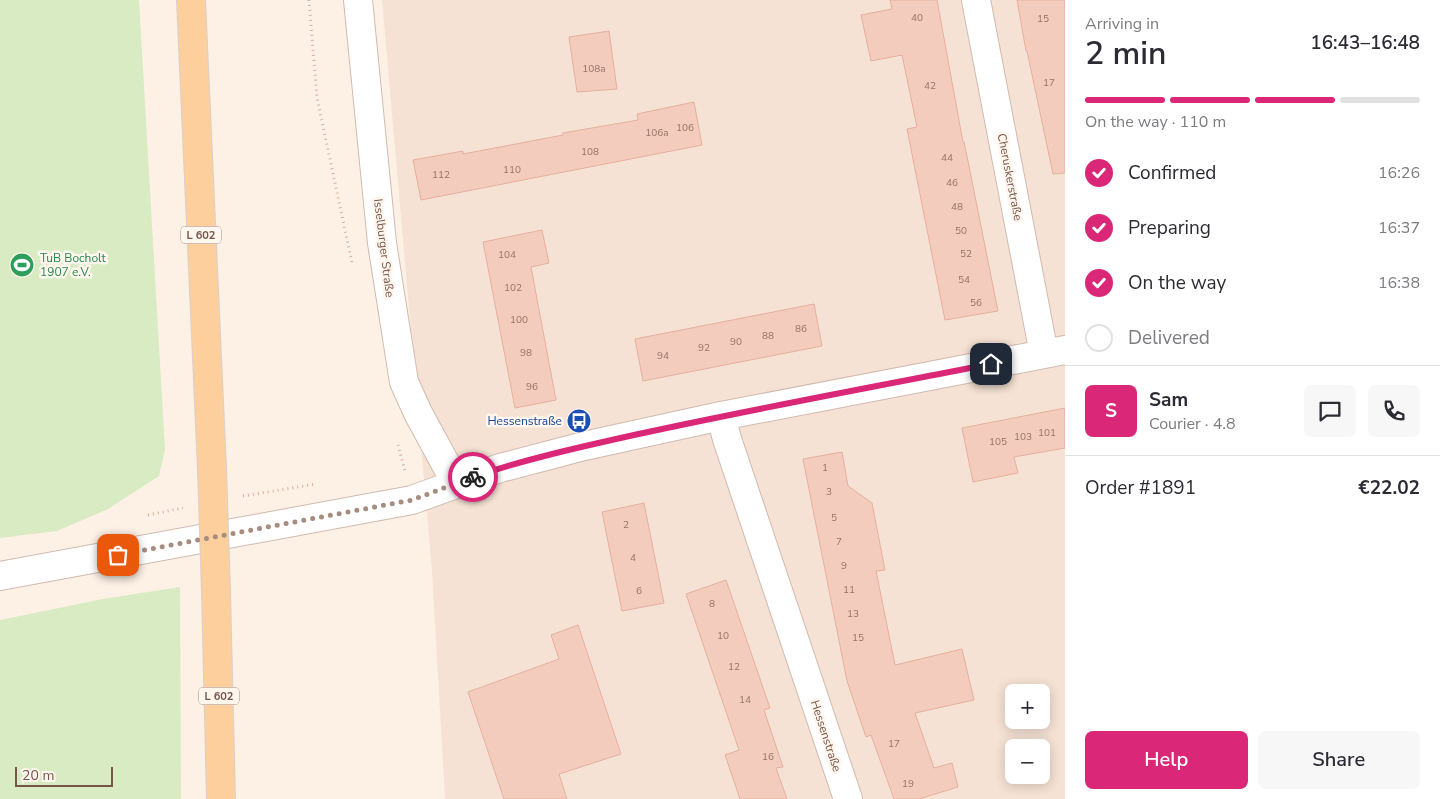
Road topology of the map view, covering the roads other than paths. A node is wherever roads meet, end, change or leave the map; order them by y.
1 (190, 0) edge
2 (358, 0) edge
3 (976, 0) edge
4 (1055, 352) edge
5 (721, 416) junction
6 (456, 483) junction
7 (0, 576) edge
8 (222, 799) edge
9 (848, 799) edge

1 - 8 main road, L 602, bridge
2 - 6 street, Isselburger Straße
3 - 4 street, Cheruskerstraße
4 - 5 street
5 - 6 street
5 - 9 street, Hessenstraße
6 - 7 street

